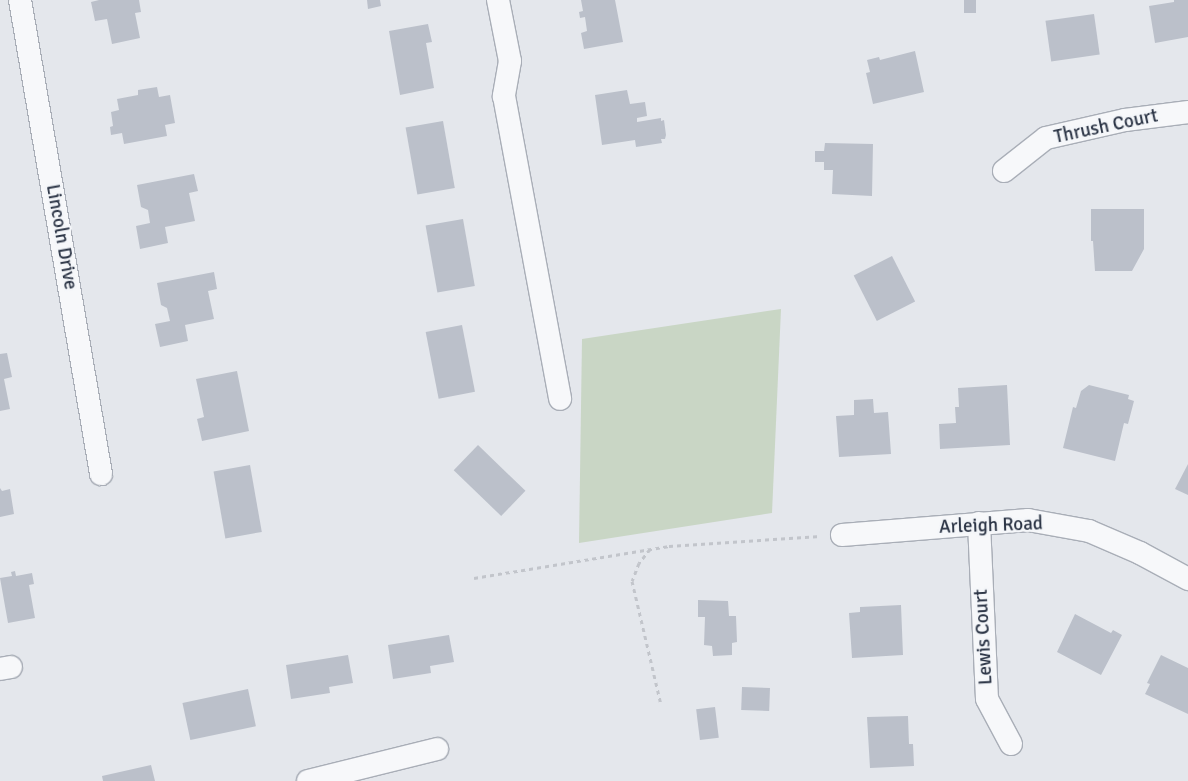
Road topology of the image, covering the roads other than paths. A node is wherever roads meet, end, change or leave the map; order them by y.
1 (20, 0) edge
2 (498, 0) edge
3 (1188, 112) edge
4 (1004, 172) dead end
5 (560, 399) dead end
6 (101, 474) dead end
7 (979, 523) junction
8 (842, 535) road end
9 (1188, 579) edge
10 (1011, 744) dead end
11 (437, 749) dead end
12 (308, 781) edge

1 - 6 street, Lincoln Drive
2 - 5 street
3 - 4 street, Thrush Court
7 - 8 street, Arleigh Road
7 - 9 street, Arleigh Road
7 - 10 street, Lewis Court
11 - 12 street

